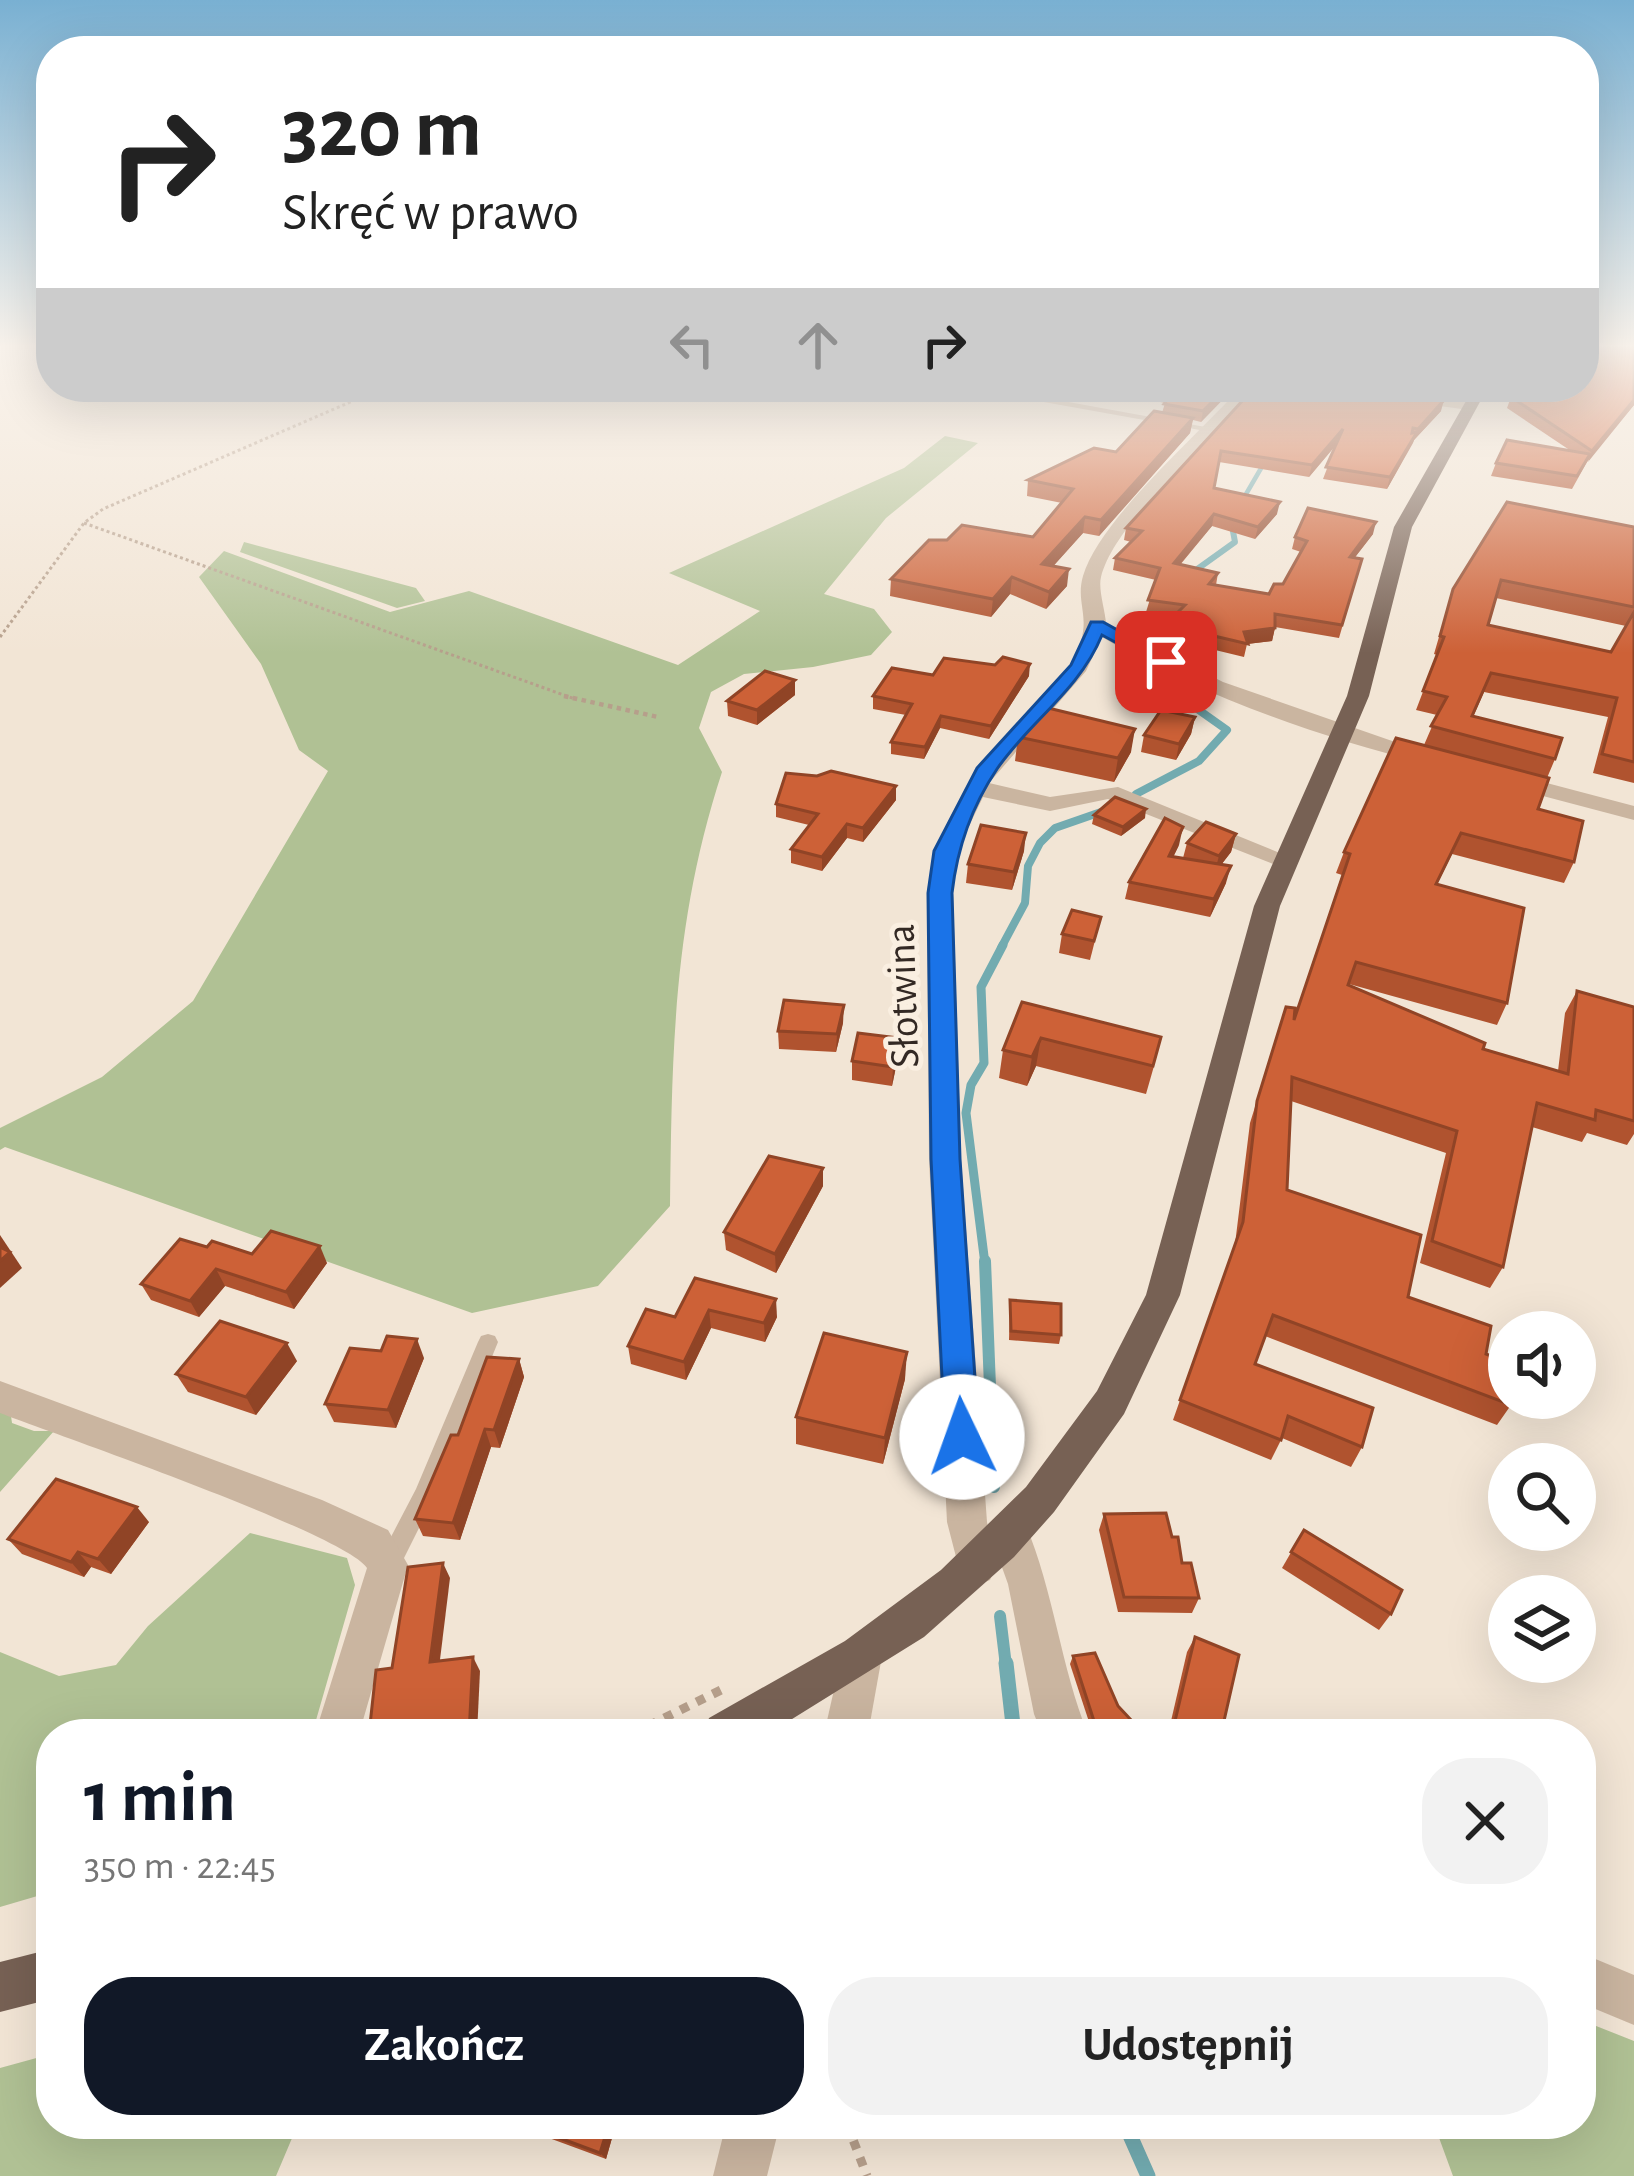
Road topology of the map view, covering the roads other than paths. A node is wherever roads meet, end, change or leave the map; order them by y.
1 (1190, 450) edge
2 (1446, 450) edge
3 (1097, 626) junction
4 (1342, 734) junction
5 (976, 787) junction
6 (1634, 813) edge
7 (1285, 860) junction
8 (488, 1342) dead end
9 (0, 1397) edge
10 (1010, 1534) junction
11 (388, 1565) junction
12 (976, 1566) junction
13 (860, 1656) junction
14 (342, 1719) edge
15 (750, 1719) edge
16 (849, 1719) edge
17 (1058, 1719) edge
18 (36, 1978) edge
19 (1596, 1984) edge
20 (0, 1987) edge
21 (1634, 2000) edge
22 (749, 2139) edge
23 (740, 2176) edge

1 - 3 street, Słotwina
2 - 4 main road
3 - 4 street
3 - 5 street, Słotwina
4 - 6 street
4 - 7 main road
5 - 7 street
5 - 12 street, Słotwina
7 - 10 main road
8 - 11 lane
9 - 11 street
10 - 12 main road
10 - 17 street
11 - 14 street
12 - 13 main road
13 - 15 main road
13 - 16 street
18 - 20 main road
19 - 21 street
22 - 23 street

